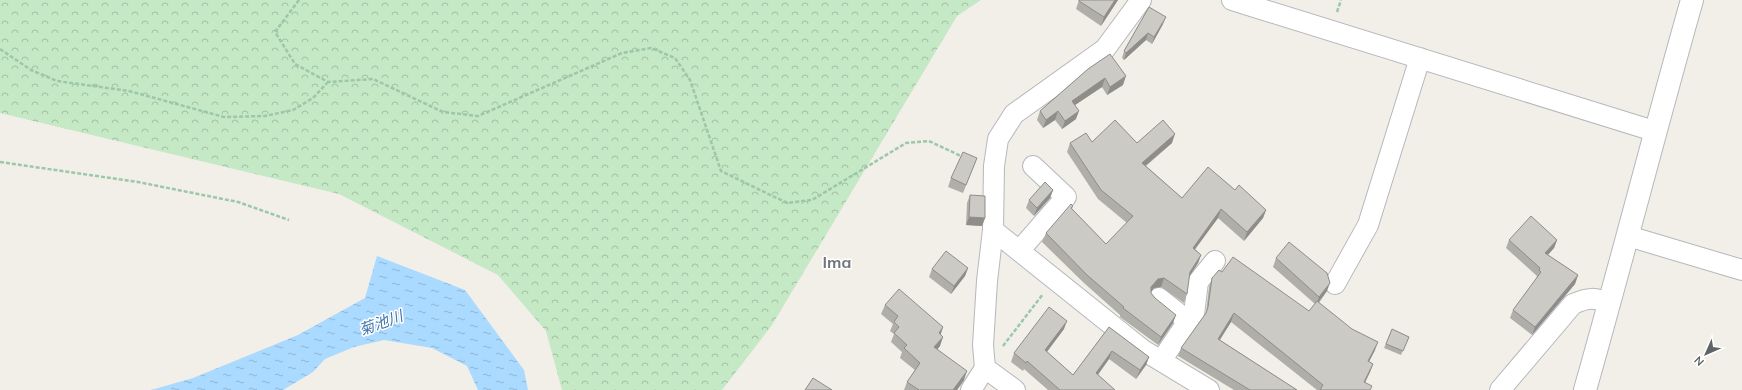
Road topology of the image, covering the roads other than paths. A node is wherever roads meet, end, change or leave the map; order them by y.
1 (1140, 0) edge
2 (1232, 0) edge
3 (1692, 0) edge
4 (1420, 58) junction
5 (1654, 131) junction
6 (1032, 166) dead end
7 (993, 230) junction
8 (1628, 236) junction
9 (1019, 251) junction
10 (1215, 261) dead end
11 (1742, 270) edge
12 (1335, 284) dead end
13 (1159, 298) dead end
14 (1610, 305) junction
15 (1188, 321) junction
16 (1161, 361) junction
17 (985, 368) junction
18 (971, 390) edge
19 (1015, 390) edge
20 (1208, 390) edge
21 (1500, 390) edge
22 (1585, 390) edge

1 - 7 street
2 - 4 street
3 - 5 street
4 - 5 street
4 - 12 street
5 - 8 street
6 - 9 street
7 - 9 street
7 - 17 street
8 - 11 street
8 - 14 street
9 - 16 street
10 - 15 street
13 - 15 street
14 - 21 street
14 - 22 street
15 - 16 street
16 - 20 street
17 - 18 street
17 - 19 street

